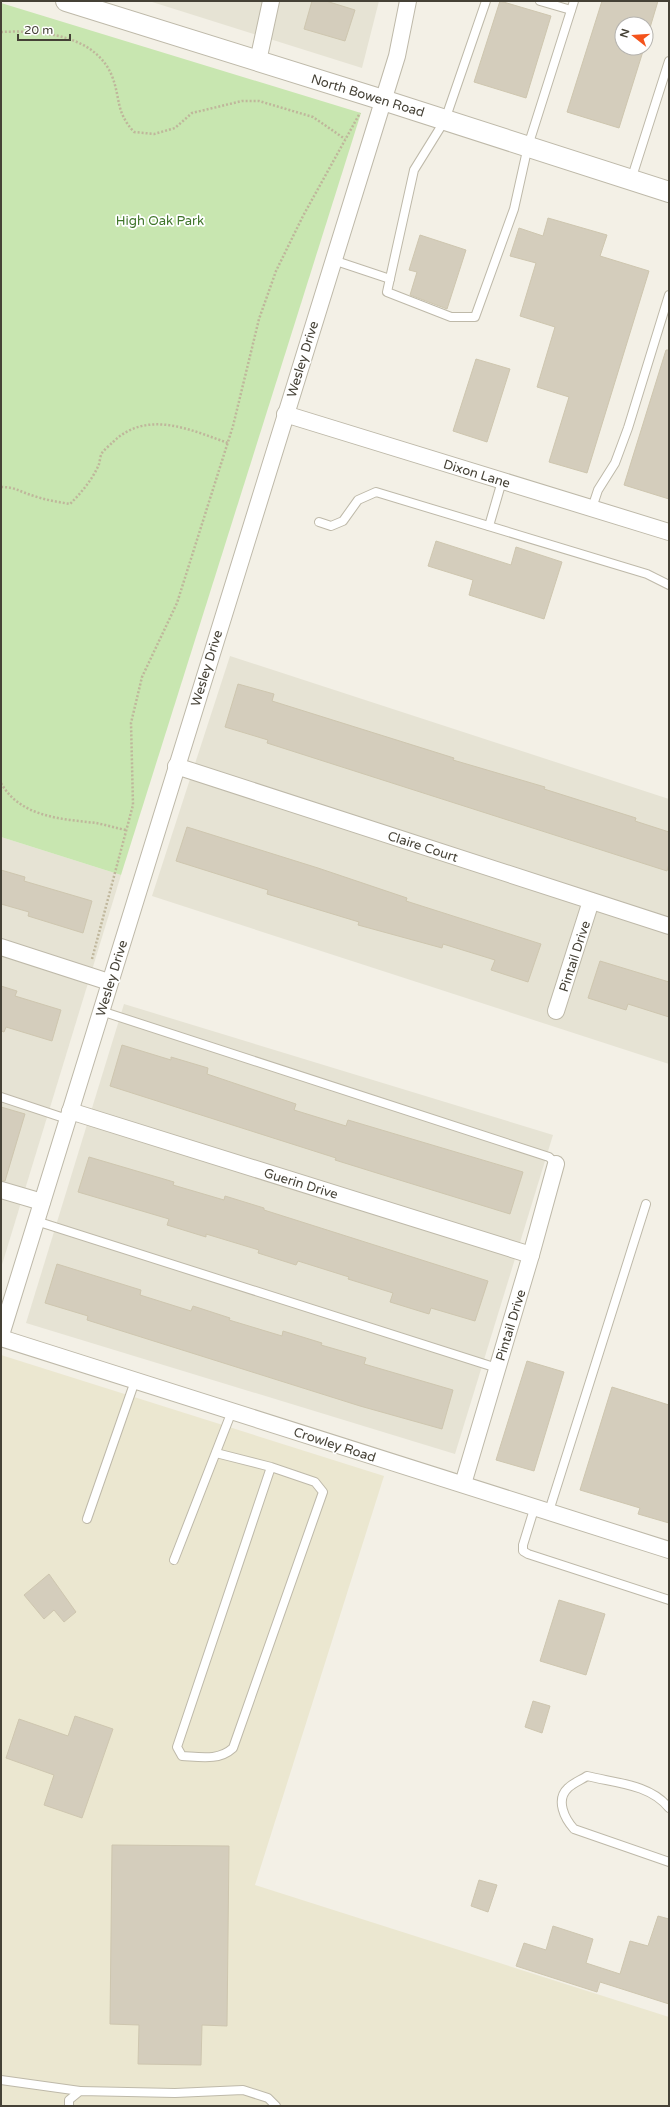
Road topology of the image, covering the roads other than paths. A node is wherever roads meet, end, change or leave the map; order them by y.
1 (66, 1) edge
2 (271, 1) edge
3 (408, 1) edge
4 (486, 1) edge
5 (540, 1) edge
6 (574, 1) edge
7 (571, 10) junction
8 (258, 61) junction
9 (669, 61) edge
10 (375, 97) junction
11 (445, 120) junction
12 (528, 146) junction
13 (631, 180) junction
14 (669, 192) edge
15 (333, 260) junction
16 (390, 279) junction
17 (669, 295) edge
18 (285, 414) junction
19 (502, 481) junction
20 (592, 508) junction
21 (319, 522) dead end
22 (489, 526) junction
23 (669, 532) edge
24 (669, 584) edge
25 (176, 766) junction
26 (591, 901) junction
27 (669, 926) edge
28 (1, 947) edge
29 (109, 982) junction
30 (101, 1011) junction
31 (556, 1011) dead end
32 (1, 1097) edge
33 (69, 1115) junction
34 (556, 1164) joint
35 (1, 1190) edge
36 (42, 1202) junction
37 (646, 1204) dead end
38 (36, 1221) junction
39 (531, 1255) junction
40 (1, 1335) edge
41 (1, 1338) edge
42 (497, 1368) junction
43 (135, 1381) junction
44 (232, 1412) junction
45 (216, 1453) junction
46 (271, 1467) junction
47 (463, 1484) junction
48 (542, 1509) junction
49 (87, 1519) dead end
50 (669, 1550) edge
51 (174, 1560) dead end
52 (669, 1600) edge
53 (669, 1808) edge
54 (669, 1862) edge
55 (1, 2080) edge
56 (80, 2091) junction
57 (68, 2106) edge
58 (276, 2106) edge

1 - 8 street, North Bowen Road
2 - 8 street
3 - 10 street, Wesley Drive
4 - 11 lane
5 - 7 lane
6 - 7 lane
7 - 12 lane
8 - 10 street, North Bowen Road
9 - 13 lane
10 - 11 street, North Bowen Road
10 - 15 street, Wesley Drive
11 - 12 street, North Bowen Road
11 - 16 lane
12 - 13 street, North Bowen Road
12 - 16 lane
13 - 14 street, North Bowen Road
15 - 16 lane
15 - 18 street, Wesley Drive
17 - 20 lane
18 - 19 street, Dixon Lane
18 - 25 street, Wesley Drive
19 - 20 street, Dixon Lane
19 - 22 lane
20 - 23 street, Dixon Lane
21 - 22 lane
22 - 24 lane
25 - 26 street, Claire Court
25 - 29 street, Wesley Drive
26 - 27 street, Claire Court
26 - 31 street, Pintail Drive
28 - 29 street
29 - 30 street, Wesley Drive
30 - 33 street, Wesley Drive
30 - 34 lane
32 - 33 lane
33 - 36 street, Wesley Drive
33 - 39 street, Guerin Drive
34 - 39 street, Pintail Drive
35 - 36 street
36 - 38 street, Wesley Drive
37 - 48 lane
38 - 40 street, Wesley Drive
38 - 42 lane
39 - 42 street, Pintail Drive
41 - 43 street, Crowley Road
42 - 47 street, Pintail Drive
43 - 44 street, Crowley Road
43 - 49 lane
44 - 45 lane
44 - 47 street, Crowley Road
45 - 46 lane
45 - 51 lane
46 - 46 lane
47 - 48 street, Crowley Road
48 - 50 street, Crowley Road
48 - 52 lane
53 - 54 lane
55 - 56 lane
56 - 57 lane
56 - 58 lane

